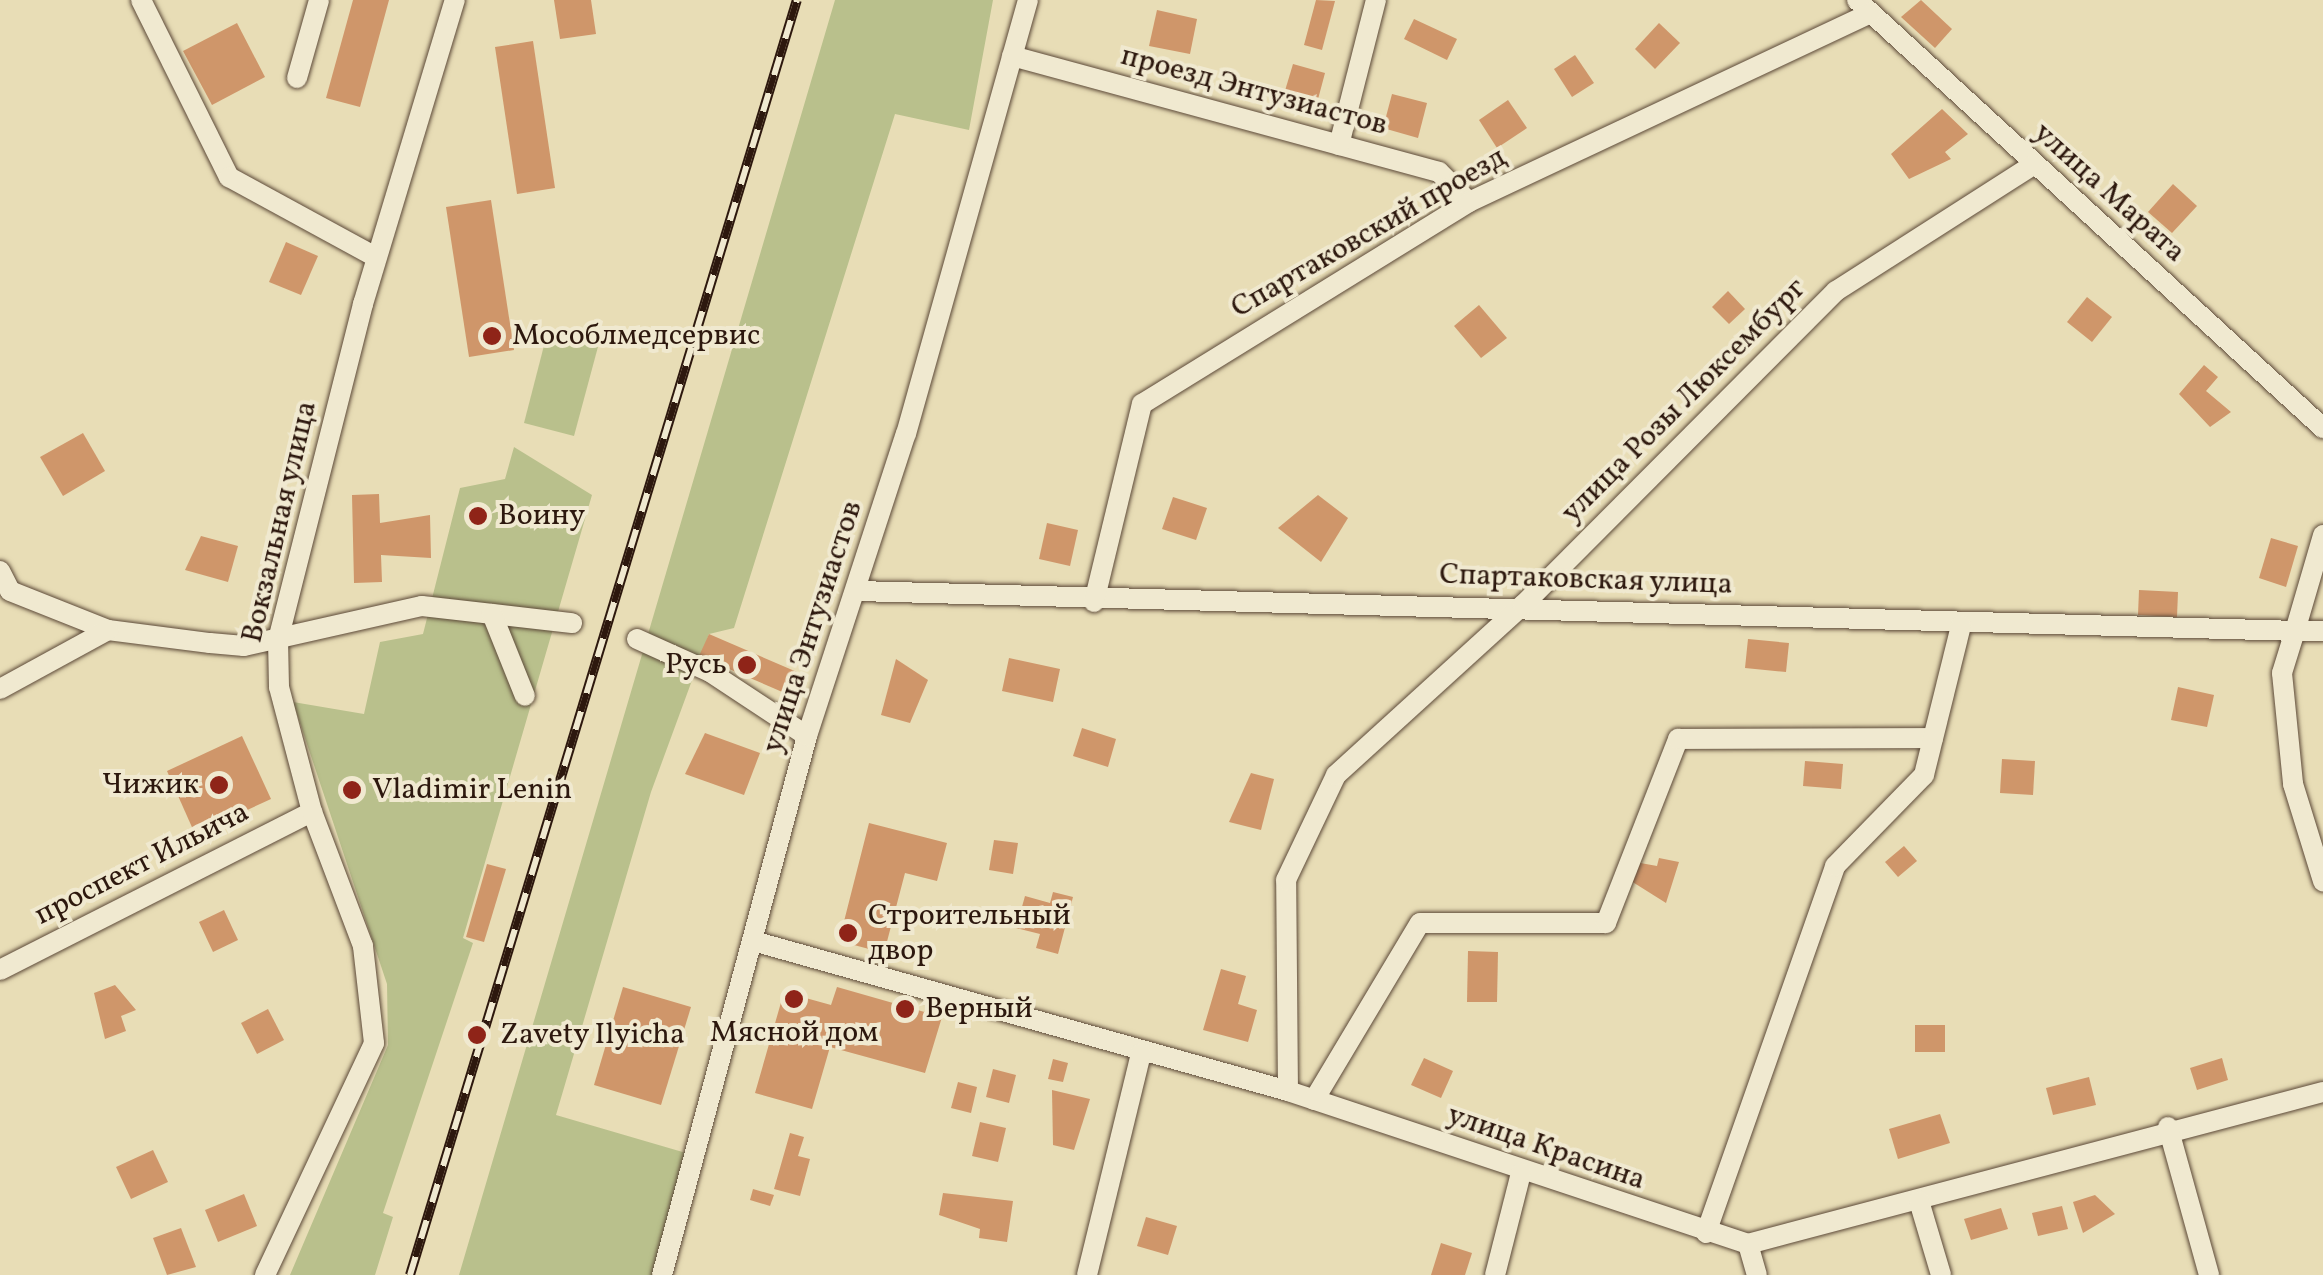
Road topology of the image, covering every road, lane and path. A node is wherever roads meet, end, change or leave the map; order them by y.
1 (141, 0) edge
2 (319, 0) edge
3 (455, 0) edge
4 (1028, 0) edge
5 (1376, 0) edge
6 (1864, 7) edge
7 (1012, 56) junction
8 (297, 78) dead end
9 (1338, 145) junction
10 (2032, 166) junction
11 (1470, 202) junction
12 (376, 257) junction
13 (2323, 428) edge
14 (2323, 534) edge
15 (0, 572) edge
16 (858, 591) junction
17 (1094, 602) junction
18 (1523, 605) junction
19 (492, 614) junction
20 (572, 623) dead end
21 (2300, 624) junction
22 (1961, 626) junction
23 (108, 630) junction
24 (2323, 631) edge
25 (637, 639) dead end
26 (278, 640) junction
27 (0, 689) edge
28 (525, 696) dead end
29 (807, 736) junction
30 (1934, 738) junction
31 (312, 812) junction
32 (2323, 881) edge
33 (753, 941) junction
34 (0, 970) edge
35 (1141, 1053) junction
36 (1288, 1091) junction
37 (2323, 1092) edge
38 (1314, 1100) junction
39 (2168, 1127) junction
40 (1521, 1173) junction
41 (1919, 1202) junction
42 (1706, 1233) junction
43 (1748, 1244) junction
44 (265, 1275) edge
45 (662, 1275) edge
46 (1087, 1275) edge
47 (1495, 1275) edge
48 (1756, 1275) edge
49 (1942, 1275) edge
50 (2208, 1275) edge

1 - 12 street
2 - 8 street
3 - 12 street, Вокзальная улица
4 - 7 street, улица Энтузиастов
5 - 9 street
6 - 10 street, улица Марата
6 - 11 street, Спартаковский проезд
7 - 9 street, проезд Энтузиастов
7 - 16 street, улица Энтузиастов
9 - 11 street, проезд Энтузиастов
10 - 13 street, улица Марата
10 - 18 street, улица Розы Люксембург
11 - 17 street, Спартаковский проезд
12 - 26 street, Вокзальная улица
14 - 21 street
15 - 23 street
16 - 17 street, Спартаковская улица
16 - 29 street, улица Энтузиастов
17 - 18 street, Спартаковская улица
18 - 22 street, Спартаковская улица
18 - 36 street, улица Розы Люксембург
19 - 20 street
19 - 26 street
19 - 28 street
21 - 22 street, Спартаковская улица
21 - 24 street, Спартаковская улица
21 - 32 street
22 - 30 street
23 - 26 street
23 - 27 street
25 - 29 street
26 - 31 street, Вокзальная улица
29 - 33 street, улица Энтузиастов
30 - 38 street
30 - 42 street
31 - 34 street, проспект Ильича
31 - 44 street, Вокзальная улица
33 - 35 street, улица Красина
33 - 45 street, улица Энтузиастов
35 - 36 street, улица Красина
35 - 46 street
36 - 38 street, улица Красина
37 - 39 street, улица Красина
38 - 40 street, улица Красина
39 - 41 street, улица Красина
39 - 50 street
40 - 42 street, улица Красина
40 - 47 street
41 - 43 street, улица Красина
41 - 49 street
42 - 43 street, улица Красина
43 - 48 street

